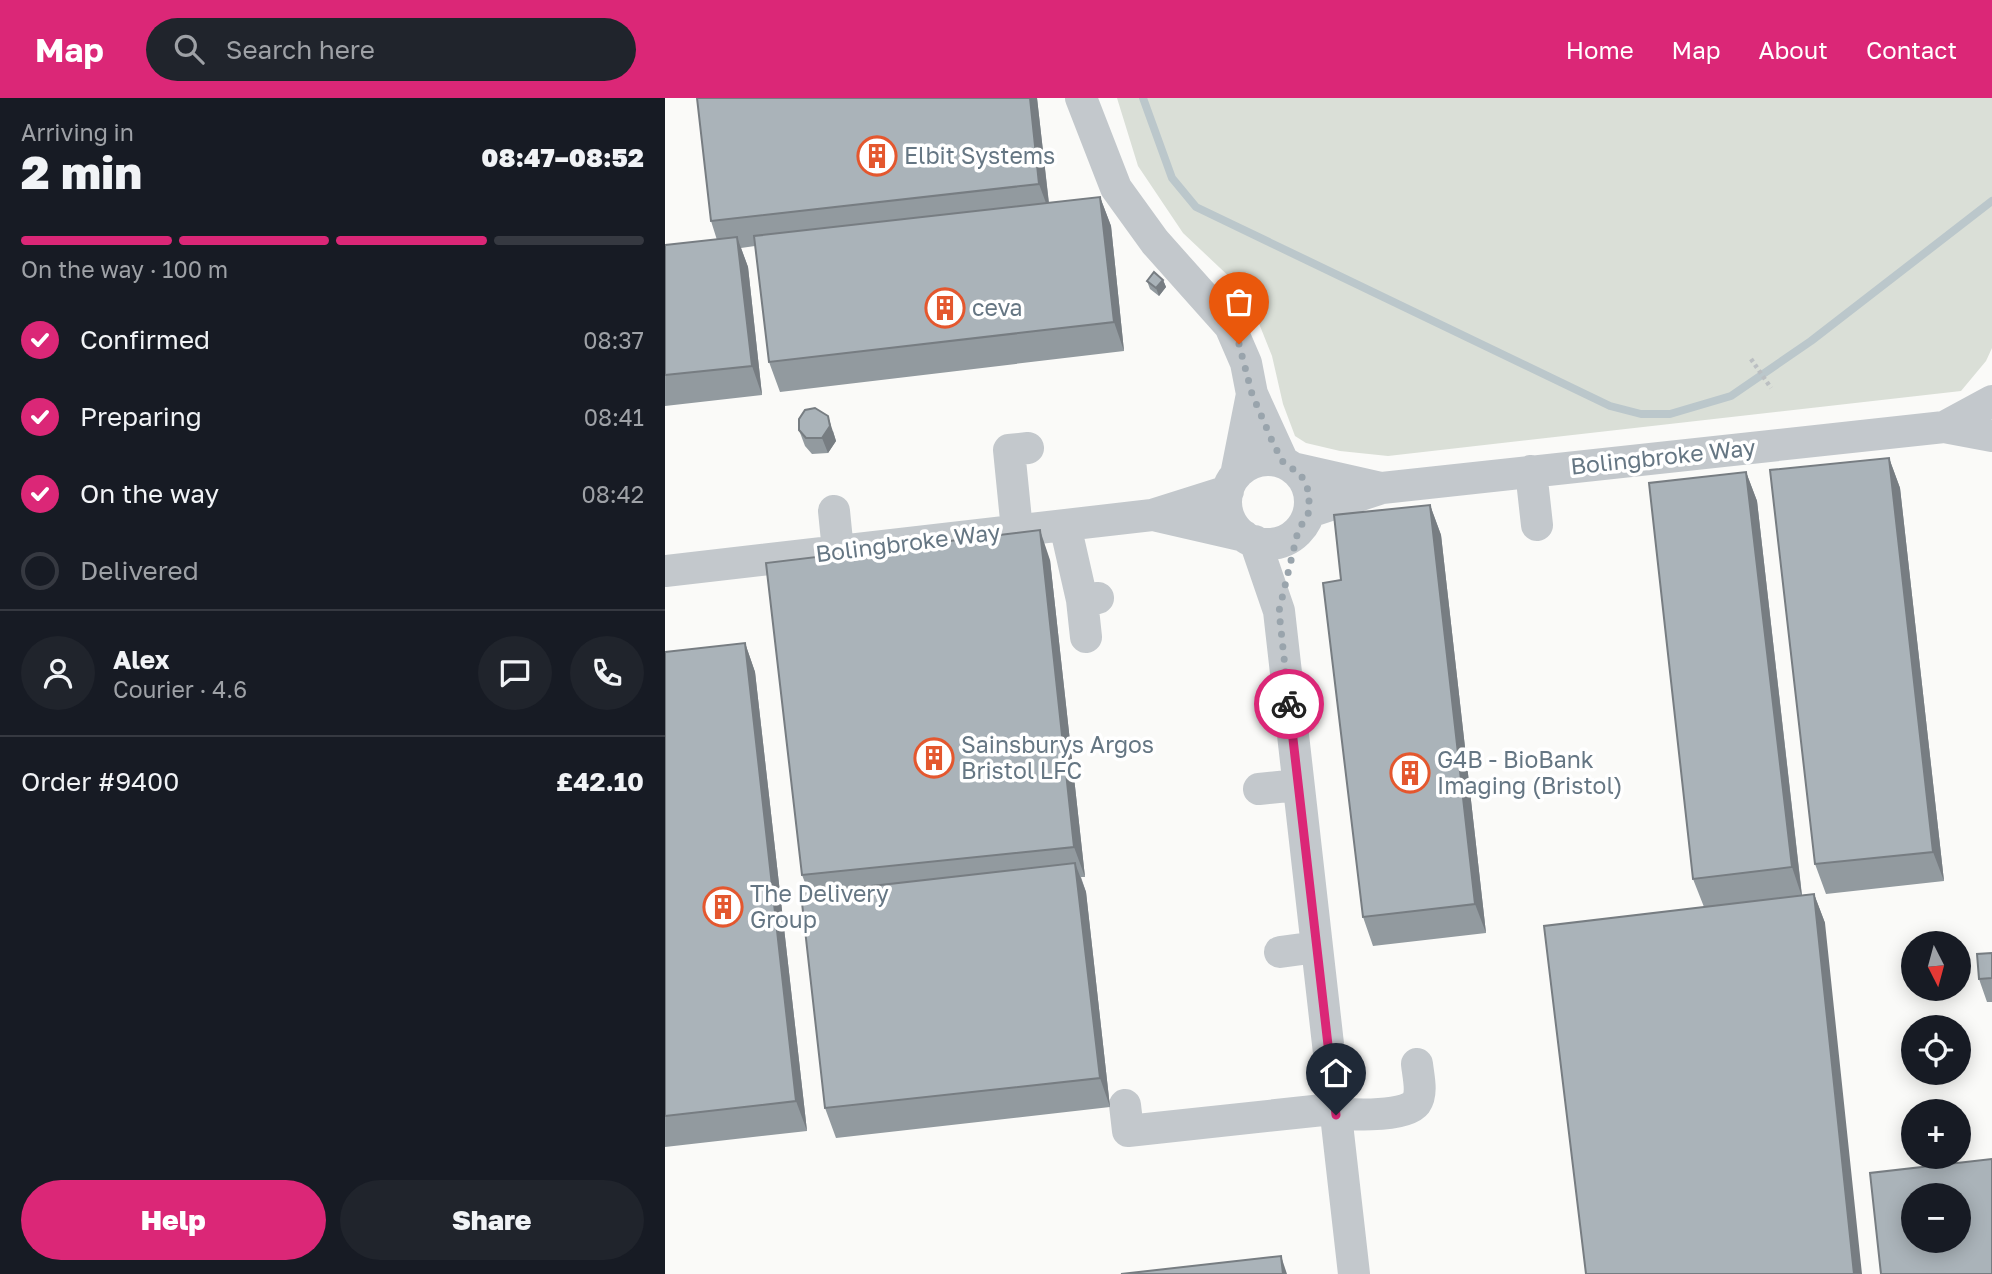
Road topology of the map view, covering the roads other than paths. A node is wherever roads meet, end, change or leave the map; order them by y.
1 (1081, 98) edge
2 (1252, 394) junction
3 (1992, 401) edge
4 (1944, 427) junction
5 (1992, 436) edge
6 (1028, 448) dead end
7 (1288, 465) junction
8 (1531, 471) junction
9 (1232, 483) junction
10 (1382, 488) junction
11 (834, 511) dead end
12 (1152, 515) junction
13 (1303, 521) junction
14 (1065, 525) junction
15 (1537, 525) dead end
16 (1017, 530) junction
17 (1249, 539) junction
18 (838, 551) junction
19 (665, 570) edge
20 (1279, 611) junction
21 (1086, 637) dead end
22 (1298, 785) junction
23 (1259, 789) dead end
24 (1317, 947) junction
25 (1280, 952) dead end
26 (1417, 1064) dead end
27 (1125, 1105) dead end
28 (1336, 1115) junction
29 (1354, 1274) edge

1 - 2 street
2 - 7 street
2 - 9 street
3 - 4 street, Bolingbroke Way
4 - 5 street, Bolingbroke Way
4 - 8 street, Bolingbroke Way
6 - 16 street
7 - 9 street
7 - 10 street, Bolingbroke Way
7 - 13 street
8 - 10 street, Bolingbroke Way
8 - 15 street
9 - 12 street, Bolingbroke Way
9 - 17 street
10 - 13 street, Bolingbroke Way
11 - 18 street
12 - 14 street, Bolingbroke Way
12 - 17 street, Bolingbroke Way
13 - 17 street
13 - 20 street
14 - 16 street, Bolingbroke Way
14 - 21 street
16 - 18 street, Bolingbroke Way
17 - 20 street
18 - 19 street, Bolingbroke Way
20 - 22 street
22 - 23 street
22 - 24 street
24 - 25 street
24 - 28 street
26 - 28 street
27 - 28 street
28 - 29 street

